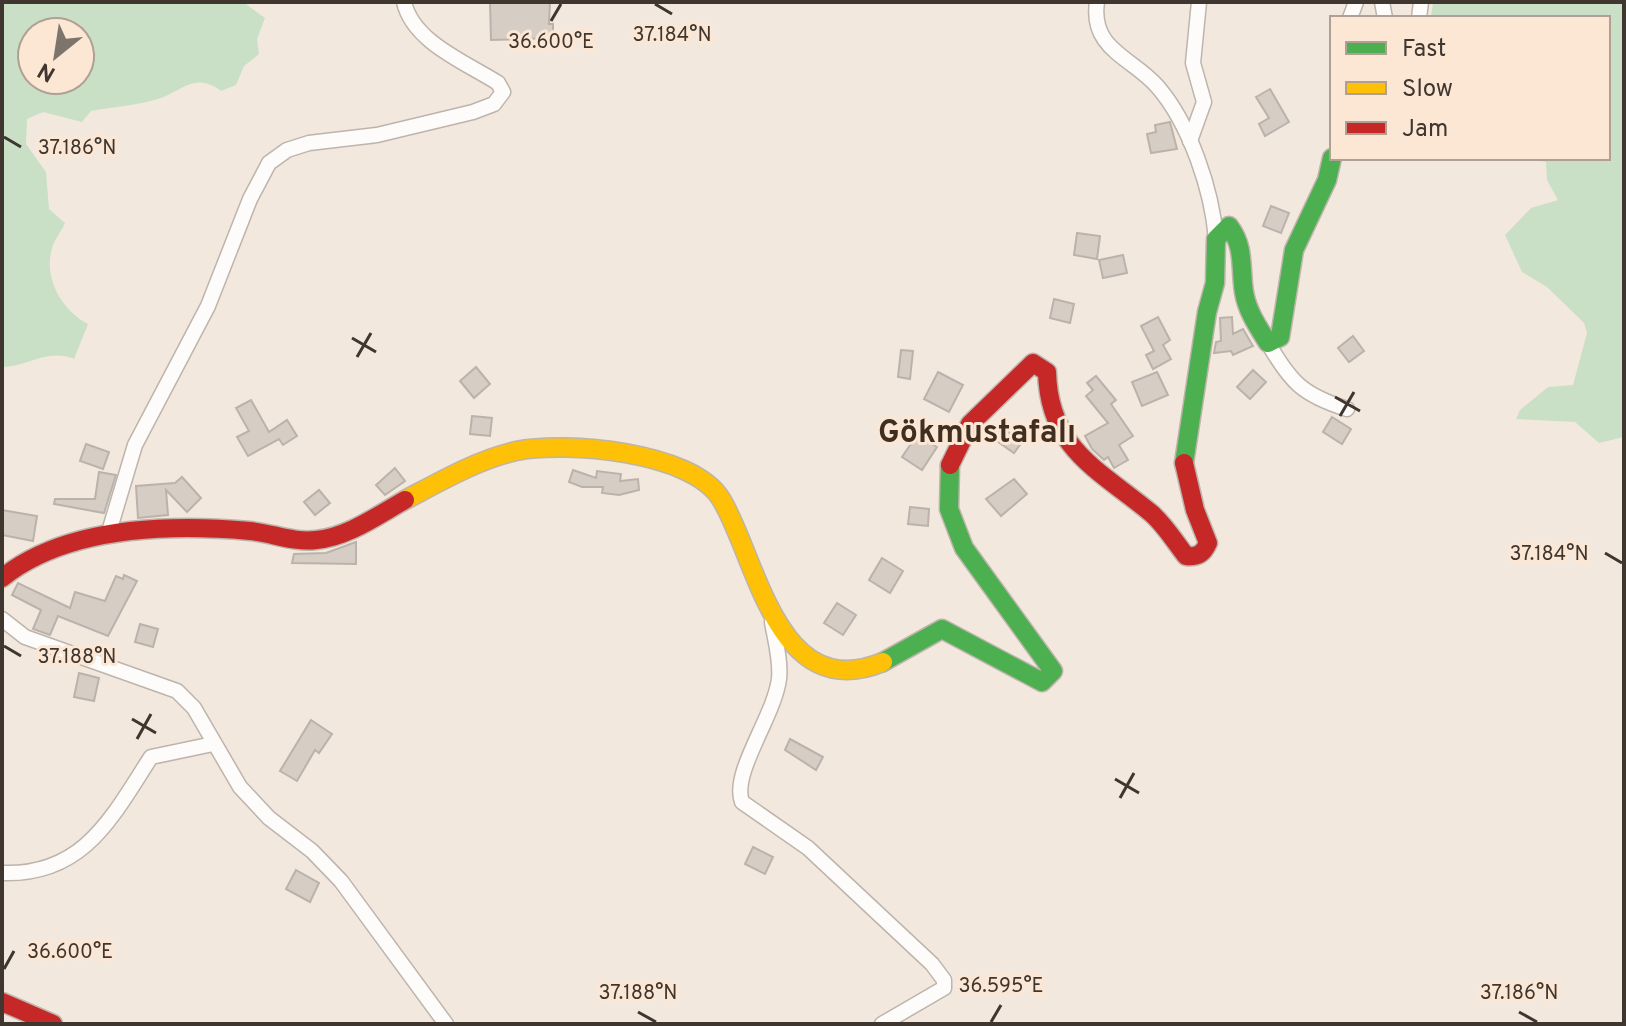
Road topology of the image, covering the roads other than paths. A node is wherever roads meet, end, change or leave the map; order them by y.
1 (404, 2) edge
2 (1097, 2) edge
3 (1199, 2) edge
4 (1190, 141) junction
5 (1332, 160) edge
6 (1216, 239) junction
7 (1268, 343) junction
8 (1347, 409) dead end
9 (108, 535) junction
10 (2, 578) edge
11 (770, 614) junction
12 (2, 619) edge
13 (213, 744) junction
14 (2, 873) edge
15 (2, 1002) edge
16 (53, 1024) edge
17 (446, 1024) edge
18 (882, 1024) edge

1 - 9 street
2 - 4 street
3 - 4 street
4 - 6 street
5 - 7 main road
6 - 7 main road
6 - 11 main road
7 - 8 street
9 - 10 main road
9 - 11 main road
11 - 18 street
12 - 13 street
13 - 14 street
13 - 17 street
15 - 16 main road

